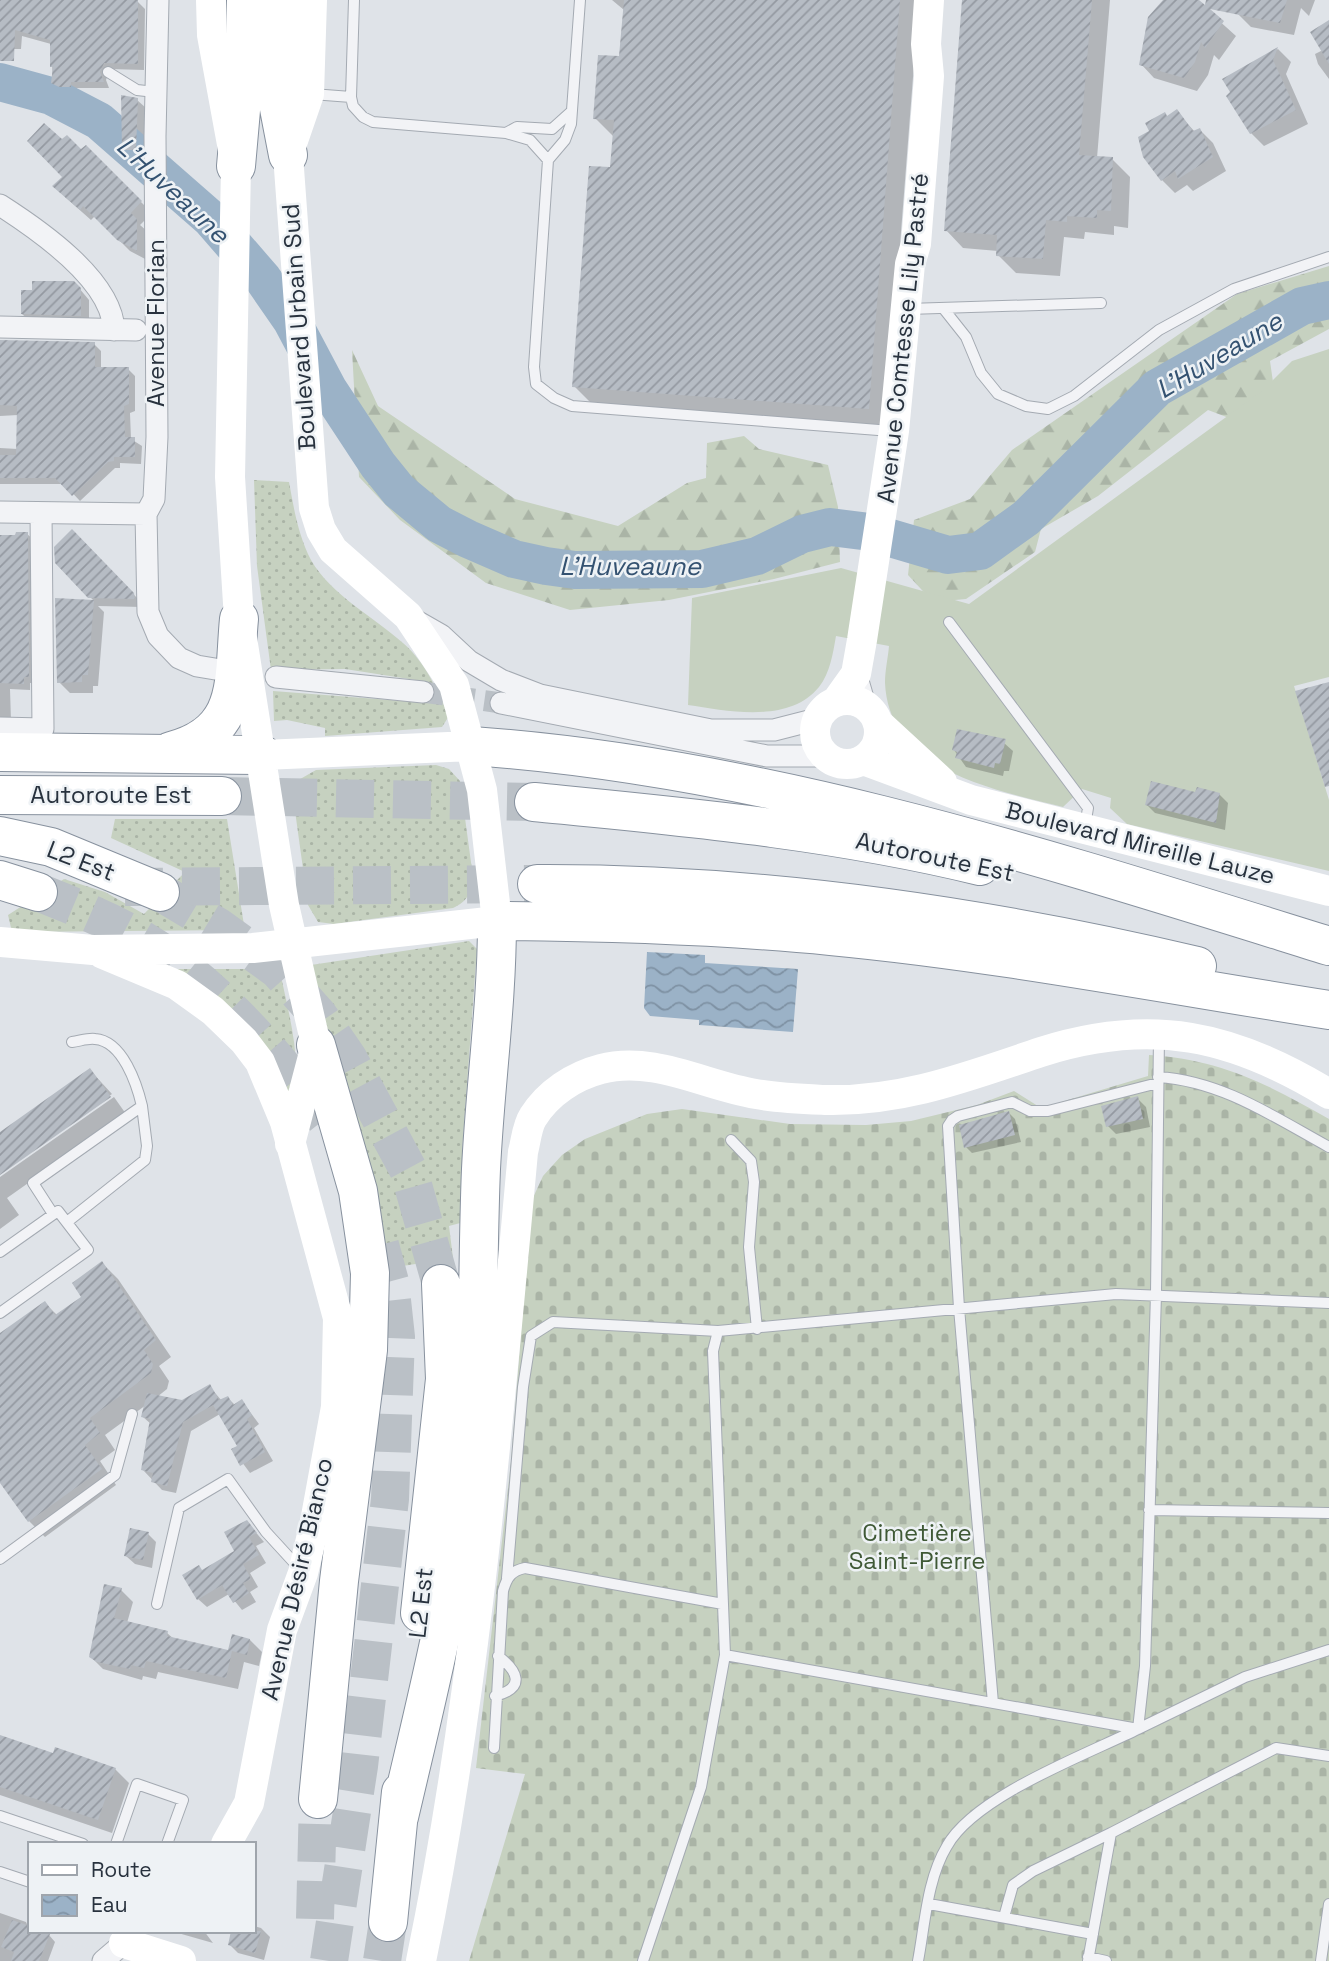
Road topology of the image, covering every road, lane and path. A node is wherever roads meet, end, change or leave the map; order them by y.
1 (158, 0) edge
2 (211, 0) edge
3 (246, 0) edge
4 (279, 0) edge
5 (312, 0) edge
6 (354, 0) edge
7 (580, 0) edge
8 (929, 0) edge
9 (108, 72) dead end
10 (155, 92) junction
11 (309, 94) junction
12 (351, 97) junction
13 (572, 111) junction
14 (506, 133) junction
15 (288, 156) junction
16 (548, 159) junction
17 (236, 166) junction
18 (0, 205) edge
19 (1329, 257) edge
20 (1101, 303) dead end
21 (943, 308) junction
22 (907, 309) junction
23 (0, 327) edge
24 (114, 330) junction
25 (136, 330) dead end
26 (894, 431) junction
27 (0, 512) edge
28 (41, 513) junction
29 (146, 514) junction
30 (408, 616) junction
31 (239, 619) junction
32 (949, 622) dead end
33 (215, 669) dead end
34 (856, 674) junction
35 (276, 677) dead end
36 (423, 692) tunnel mouth
37 (501, 703) tunnel mouth
38 (827, 710) junction
39 (872, 714) junction
40 (0, 729) edge
41 (472, 746) junction
42 (0, 752) edge
43 (156, 755) junction
44 (263, 755) junction
45 (826, 756) junction
46 (863, 760) junction
47 (953, 792) junction
48 (0, 795) edge
49 (222, 796) tunnel mouth
50 (534, 802) tunnel mouth
51 (1085, 829) junction
52 (0, 836) edge
53 (0, 880) edge
54 (537, 884) tunnel mouth
55 (1329, 891) edge
56 (38, 892) tunnel mouth
57 (160, 892) tunnel mouth
58 (497, 921) junction
59 (0, 942) edge
60 (292, 943) junction
61 (1329, 947) edge
62 (93, 950) junction
63 (1329, 996) edge
64 (1329, 1010) edge
65 (1158, 1034) junction
66 (72, 1042) dead end
67 (316, 1045) junction
68 (1158, 1080) junction
69 (1329, 1094) edge
70 (142, 1106) junction
71 (731, 1140) dead end
72 (290, 1144) junction
73 (1329, 1147) edge
74 (53, 1214) junction
75 (67, 1222) junction
76 (0, 1252) edge
77 (441, 1283) tunnel mouth
78 (1156, 1294) junction
79 (1329, 1303) edge
80 (958, 1308) junction
81 (0, 1313) edge
82 (757, 1329) junction
83 (718, 1331) junction
84 (132, 1414) dead end
85 (1149, 1510) junction
86 (1329, 1513) edge
87 (0, 1559) edge
88 (303, 1573) junction
89 (507, 1578) junction
90 (157, 1604) dead end
91 (723, 1604) junction
92 (1329, 1650) edge
93 (498, 1656) junction
94 (724, 1656) junction
95 (495, 1696) junction
96 (993, 1703) junction
97 (1138, 1729) junction
98 (494, 1748) dead end
99 (1329, 1756) edge
100 (318, 1799) tunnel mouth
101 (0, 1815) edge
102 (399, 1817) junction
103 (1111, 1833) junction
104 (77, 1842) edge
105 (117, 1842) edge
106 (168, 1842) edge
107 (227, 1842) edge
108 (0, 1872) edge
109 (28, 1881) edge
110 (929, 1904) junction
111 (1329, 1904) edge
112 (1004, 1917) junction
113 (388, 1922) tunnel mouth
114 (1093, 1934) junction
115 (122, 1945) edge
116 (1088, 1959) edge
117 (181, 1961) edge
118 (421, 1961) edge
119 (643, 1961) edge
120 (918, 1961) edge
121 (1106, 1961) edge
122 (1321, 1961) edge

1 - 10 street, Avenue Florian
2 - 17 street
3 - 17 highway
4 - 15 highway, Boulevard Urbain Sud
5 - 11 street
6 - 12 lane
7 - 13 lane
8 - 22 street, Avenue Comtesse Lily Pastré
9 - 10 lane
10 - 29 street, Avenue Florian
11 - 12 lane
11 - 15 street
12 - 14 lane
13 - 14 lane
13 - 16 lane
14 - 16 lane
15 - 30 street, Boulevard Urbain Sud
16 - 26 lane
17 - 31 street
18 - 24 street
19 - 21 lane
20 - 21 lane
21 - 22 lane
22 - 26 street, Avenue Comtesse Lily Pastré
23 - 24 street
24 - 25 street
26 - 34 street, Avenue Comtesse Lily Pastré
27 - 28 street
28 - 29 street
28 - 40 street
29 - 33 street, Avenue Florian
30 - 38 street
30 - 41 street
31 - 43 highway
31 - 44 street
32 - 51 lane
34 - 38 street, Avenue Comtesse Lily Pastré
34 - 39 street, Avenue Comtesse Lily Pastré
35 - 36 street
37 - 45 street
38 - 39 street
38 - 45 street
39 - 46 street
39 - 47 street, Boulevard Mireille Lauze
41 - 44 street
41 - 58 street
41 - 61 highway
42 - 43 highway
43 - 44 highway
44 - 60 street
45 - 46 street
46 - 47 street, Boulevard Mireille Lauze
47 - 51 street, Boulevard Mireille Lauze
48 - 49 highway, Autoroute Est
50 - 61 highway, Autoroute Est
51 - 55 street, Boulevard Mireille Lauze
52 - 57 highway, L2 Est
53 - 56 highway, L2 Est
54 - 63 highway
58 - 60 street
58 - 64 highway
58 - 102 highway
59 - 62 street
60 - 62 street
60 - 67 street
62 - 72 street, Avenue Désiré Bianco
65 - 68 lane
65 - 69 street
65 - 118 street
66 - 70 lane
67 - 72 street
67 - 100 highway
68 - 73 lane
68 - 78 lane
68 - 80 lane
70 - 74 lane
70 - 75 lane
71 - 82 lane
72 - 88 street, Avenue Désiré Bianco
74 - 75 lane
74 - 76 lane
75 - 81 lane
77 - 102 highway, L2 Est
78 - 79 lane
78 - 80 lane
78 - 85 lane
80 - 82 lane
80 - 96 lane
82 - 83 lane
83 - 89 lane
83 - 91 lane
84 - 87 lane
85 - 86 lane
85 - 97 lane
88 - 90 lane
88 - 107 street, Avenue Désiré Bianco
89 - 91 lane
89 - 93 lane
91 - 94 lane
92 - 97 lane
93 - 95 lane
93 - 95 lane
94 - 96 lane
94 - 119 lane
95 - 98 lane
96 - 97 lane
97 - 110 lane
99 - 103 lane
101 - 104 lane
102 - 113 highway, L2 Est
103 - 112 lane
103 - 114 lane
105 - 106 lane
108 - 109 lane
110 - 112 lane
110 - 120 lane
111 - 122 lane
112 - 114 lane
114 - 116 lane
115 - 117 street
116 - 121 lane

